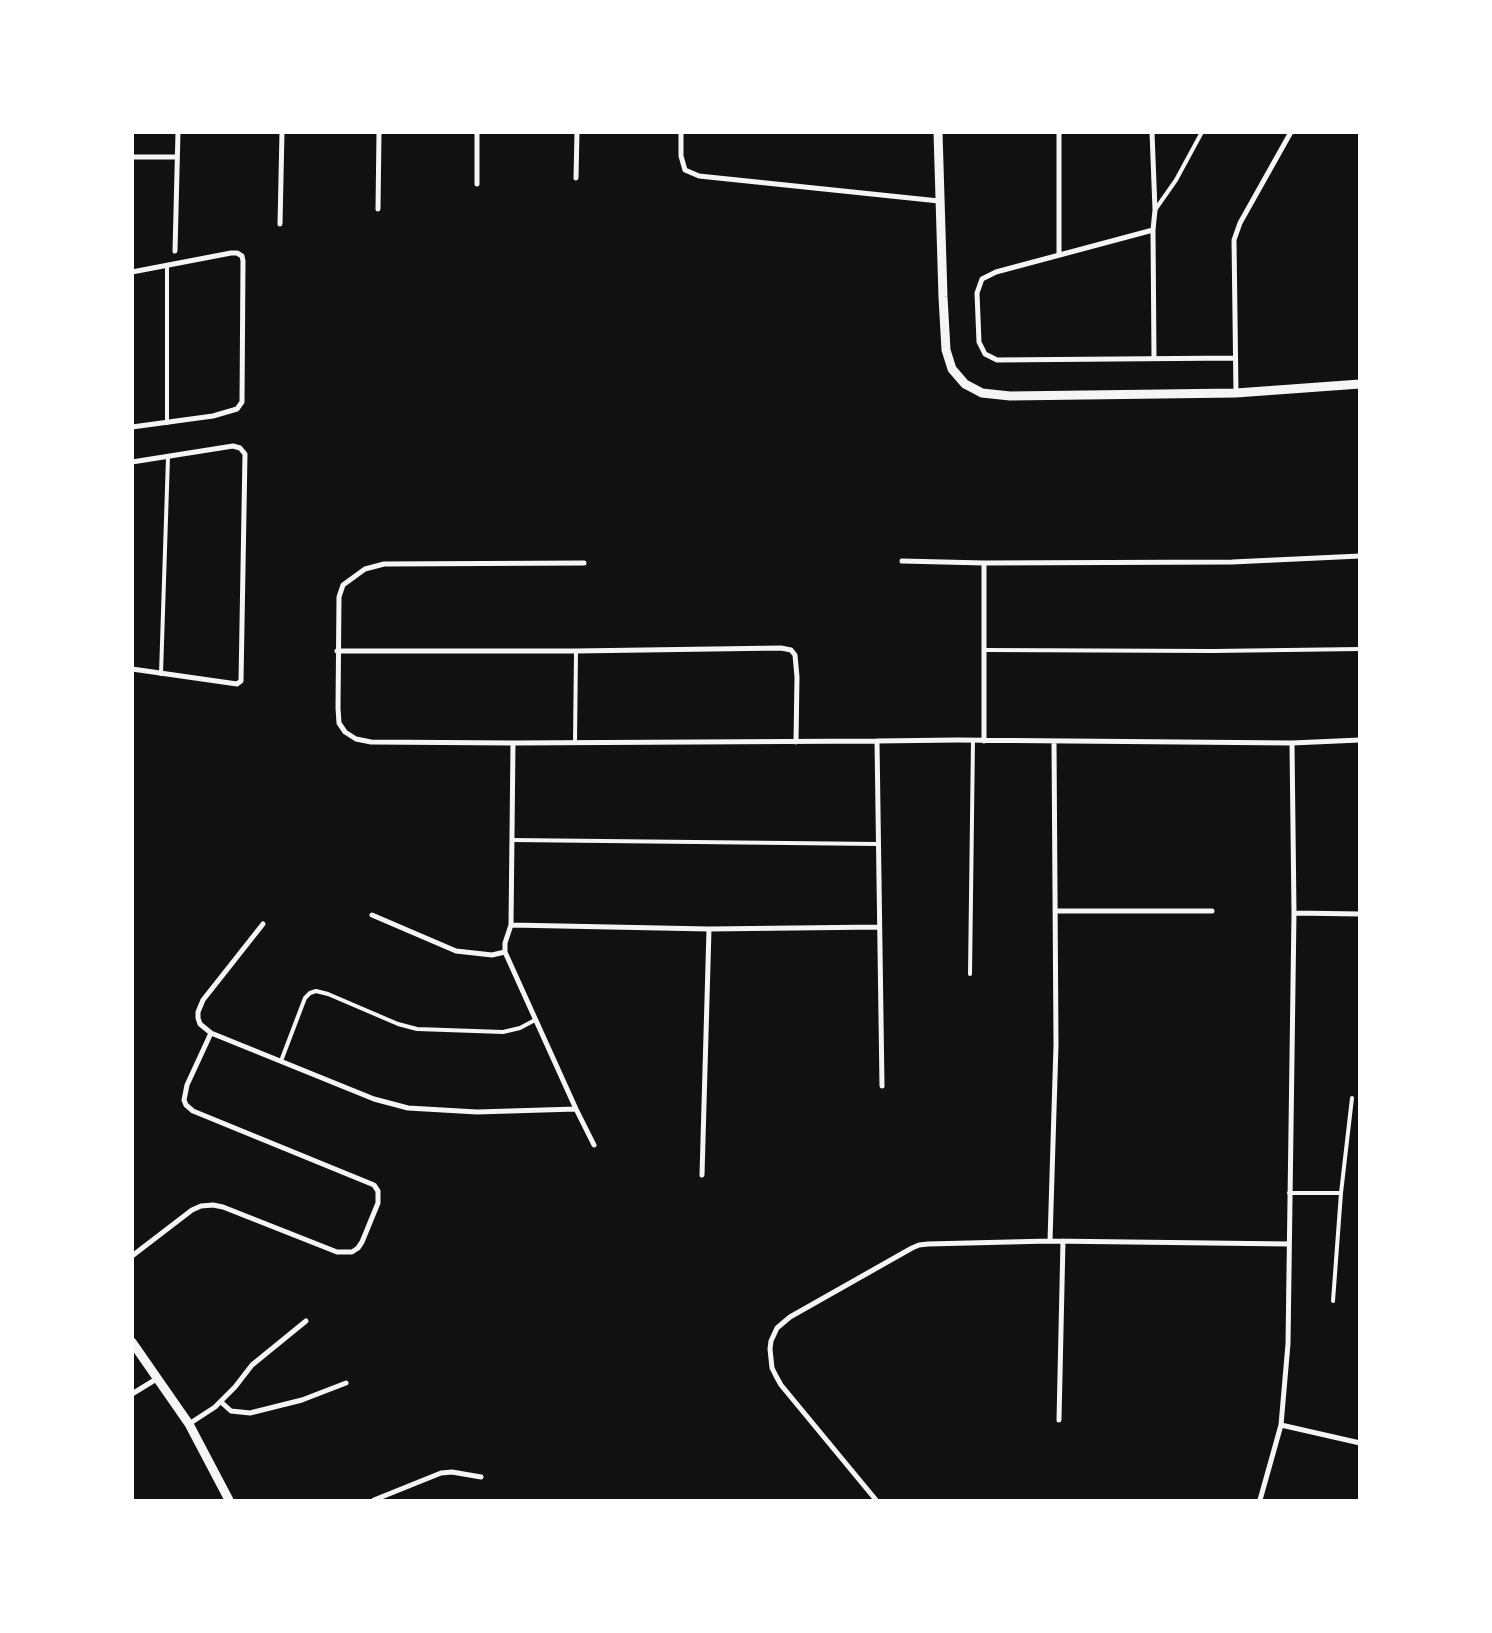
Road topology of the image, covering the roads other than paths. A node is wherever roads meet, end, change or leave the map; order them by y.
1 (178, 132) edge
2 (282, 132) edge
3 (379, 132) edge
4 (477, 132) edge
5 (577, 132) edge
6 (681, 132) edge
7 (938, 132) edge
8 (1059, 132) edge
9 (1152, 132) edge
10 (1202, 132) edge
11 (1291, 132) edge
12 (132, 157) edge
13 (177, 158) junction
14 (576, 178) dead end
15 (477, 184) dead end
16 (939, 202) junction
17 (378, 209) dead end
18 (1155, 210) junction
19 (280, 224) dead end
20 (1153, 230) junction
21 (175, 251) dead end
22 (1059, 254) junction
23 (167, 265) junction
24 (132, 272) edge
25 (1154, 358) junction
26 (1235, 358) junction
27 (1360, 384) edge
28 (1236, 393) junction
29 (167, 423) junction
30 (132, 427) edge
31 (168, 457) junction
32 (132, 462) edge
33 (1360, 556) edge
34 (902, 561) dead end
35 (584, 563) dead end
36 (984, 563) junction
37 (1360, 649) edge
38 (984, 650) junction
39 (337, 651) junction
40 (576, 651) junction
41 (132, 669) edge
42 (161, 674) junction
43 (973, 740) junction
44 (1360, 740) edge
45 (878, 741) junction
46 (984, 741) junction
47 (1054, 741) junction
48 (796, 742) junction
49 (513, 743) junction
50 (575, 743) junction
51 (1292, 743) junction
52 (512, 840) junction
53 (878, 844) junction
54 (1055, 911) junction
55 (1212, 911) dead end
56 (1294, 913) junction
57 (1360, 914) edge
58 (372, 915) dead end
59 (263, 924) dead end
60 (511, 925) junction
61 (879, 926) junction
62 (709, 929) junction
63 (505, 952) junction
64 (970, 974) dead end
65 (536, 1020) junction
66 (211, 1033) junction
67 (281, 1061) junction
68 (882, 1086) dead end
69 (1352, 1098) dead end
70 (576, 1109) junction
71 (594, 1145) dead end
72 (702, 1175) dead end
73 (1289, 1193) junction
74 (1341, 1193) junction
75 (1050, 1241) junction
76 (1063, 1241) junction
77 (1289, 1244) junction
78 (132, 1256) edge
79 (1333, 1301) dead end
80 (306, 1321) dead end
81 (132, 1342) edge
82 (158, 1378) junction
83 (346, 1383) dead end
84 (133, 1394) edge
85 (221, 1402) junction
86 (1059, 1420) dead end
87 (189, 1424) junction
88 (1281, 1425) junction
89 (1360, 1443) edge
90 (481, 1477) dead end
91 (229, 1500) edge
92 (374, 1500) edge
93 (876, 1500) edge
94 (1260, 1500) edge

1 - 13 street
2 - 19 street
3 - 17 street
4 - 15 street
5 - 14 street
6 - 16 street
7 - 16 street
8 - 22 street
9 - 18 street
10 - 18 lane
11 - 26 street
12 - 13 street
13 - 21 street
16 - 28 street
18 - 20 street
20 - 22 street
20 - 25 street
22 - 25 street
23 - 24 street
23 - 29 lane
23 - 29 street
25 - 26 street
26 - 28 street
27 - 28 street
29 - 30 street
31 - 32 street
31 - 42 lane
31 - 42 street
33 - 36 street
34 - 36 street
35 - 39 street
36 - 38 street
37 - 38 lane
38 - 46 street
39 - 40 street
39 - 49 street
40 - 48 street
40 - 50 lane
41 - 42 street
43 - 45 street
43 - 46 street
43 - 64 lane
44 - 51 street
45 - 48 street
45 - 53 street
46 - 47 street
47 - 51 street
47 - 54 street
48 - 50 street
49 - 50 street
49 - 52 street
51 - 56 street
52 - 53 lane
52 - 60 street
53 - 61 street
54 - 55 street
54 - 75 street
56 - 57 street
56 - 73 street
58 - 63 street
59 - 66 street
60 - 62 street
60 - 63 street
61 - 62 street
61 - 68 street
62 - 72 street
63 - 65 street
65 - 67 lane
65 - 70 street
66 - 67 street
66 - 78 street
67 - 70 street
69 - 74 lane
70 - 71 street
73 - 74 lane
73 - 77 street
74 - 79 lane
75 - 76 street
75 - 93 street
76 - 77 street
76 - 86 street
77 - 88 street
80 - 85 street
81 - 82 street
82 - 84 street
82 - 87 street
83 - 85 street
85 - 87 street
87 - 91 street
88 - 89 street
88 - 94 street
90 - 92 street

